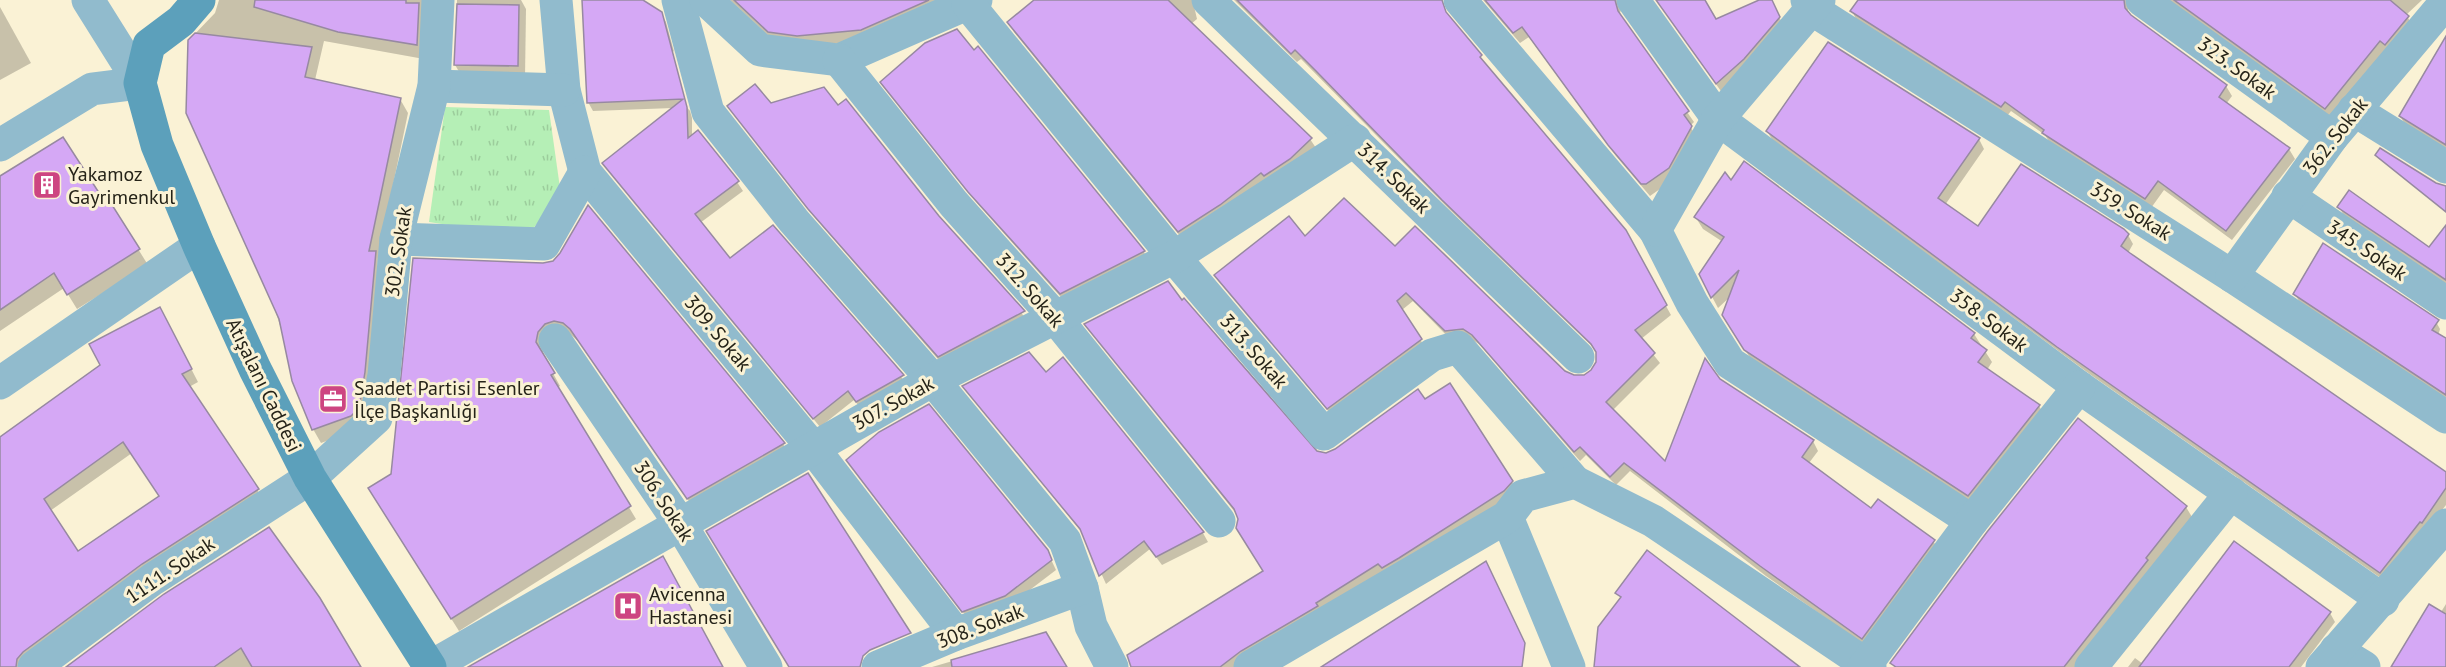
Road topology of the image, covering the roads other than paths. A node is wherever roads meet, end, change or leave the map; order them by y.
1 (88, 0) edge
2 (199, 0) edge
3 (438, 0) edge
4 (556, 0) edge
5 (678, 0) edge
6 (706, 0) edge
7 (1208, 0) edge
8 (1460, 0) edge
9 (1633, 0) edge
10 (2142, 0) edge
11 (972, 2) edge
12 (1813, 3) edge
13 (2435, 6) edge
14 (839, 60) junction
15 (140, 83) junction
16 (434, 86) junction
17 (564, 90) junction
18 (2354, 110) junction
19 (1718, 119) junction
20 (2331, 137) junction
21 (1354, 140) junction
22 (0, 145) edge
23 (2446, 167) edge
24 (585, 172) junction
25 (2288, 196) junction
26 (1655, 230) junction
27 (396, 239) junction
28 (199, 246) junction
29 (1174, 257) junction
30 (2232, 276) junction
31 (2446, 303) edge
32 (1054, 316) junction
33 (555, 340) dead end
34 (1578, 357) dead end
35 (933, 380) junction
36 (0, 383) edge
37 (2079, 387) junction
38 (2446, 417) edge
39 (813, 448) junction
40 (310, 478) junction
41 (1575, 482) junction
42 (2231, 493) junction
43 (1507, 517) junction
44 (1219, 521) dead end
45 (1972, 521) junction
46 (681, 525) junction
47 (2446, 525) edge
48 (1082, 588) junction
49 (2383, 600) junction
50 (956, 634) junction
51 (2329, 658) edge
52 (1867, 666) edge
53 (34, 667) edge
54 (430, 667) edge
55 (766, 667) edge
56 (878, 667) edge
57 (1112, 667) edge
58 (1250, 667) edge
59 (1569, 667) edge
60 (2091, 667) edge
61 (2364, 667) edge

1 - 15 street
2 - 15 main road
3 - 16 street, 302. Sokak
4 - 17 street, 309. Sokak
5 - 35 street
6 - 14 street
7 - 21 street, 314. Sokak
8 - 26 street
9 - 19 street, 358. Sokak
10 - 20 street, 323. Sokak
11 - 14 street
11 - 29 street, 313. Sokak
12 - 19 street
12 - 30 street, 359. Sokak
13 - 18 street, 362. Sokak
14 - 32 street, 312. Sokak
15 - 22 street
15 - 28 main road, Atışalanı Caddesi
16 - 17 street
16 - 27 street, 302. Sokak
17 - 24 street, 309. Sokak
18 - 20 street, 362. Sokak
18 - 23 street
19 - 26 street
19 - 37 street, 358. Sokak
20 - 25 street, 362. Sokak
21 - 29 street, 307. Sokak
21 - 34 street, 314. Sokak
24 - 27 street
24 - 39 street, 309. Sokak
25 - 30 street, 362. Sokak
25 - 31 street, 345. Sokak
26 - 45 street
27 - 40 street, 302. Sokak
28 - 36 street
28 - 40 main road, Atışalanı Caddesi
29 - 32 street, 307. Sokak
29 - 41 street, 313. Sokak
30 - 38 street, 359. Sokak
32 - 35 street, 307. Sokak
32 - 44 street, 312. Sokak
33 - 46 street, 306. Sokak
35 - 39 street, 307. Sokak
35 - 48 street
37 - 42 street, 358. Sokak
37 - 45 street
39 - 46 street, 307. Sokak
39 - 50 street, 309. Sokak
40 - 53 street, 1111. Sokak
40 - 54 main road, Atışalanı Caddesi
41 - 43 street
41 - 52 street
42 - 49 street, 358. Sokak
42 - 60 street
43 - 58 street
43 - 59 street
45 - 52 street
46 - 54 street, 307. Sokak
46 - 55 street, 306. Sokak
47 - 49 street
48 - 50 street, 308. Sokak
48 - 57 street
49 - 51 street
50 - 56 street, 308. Sokak
51 - 61 street

